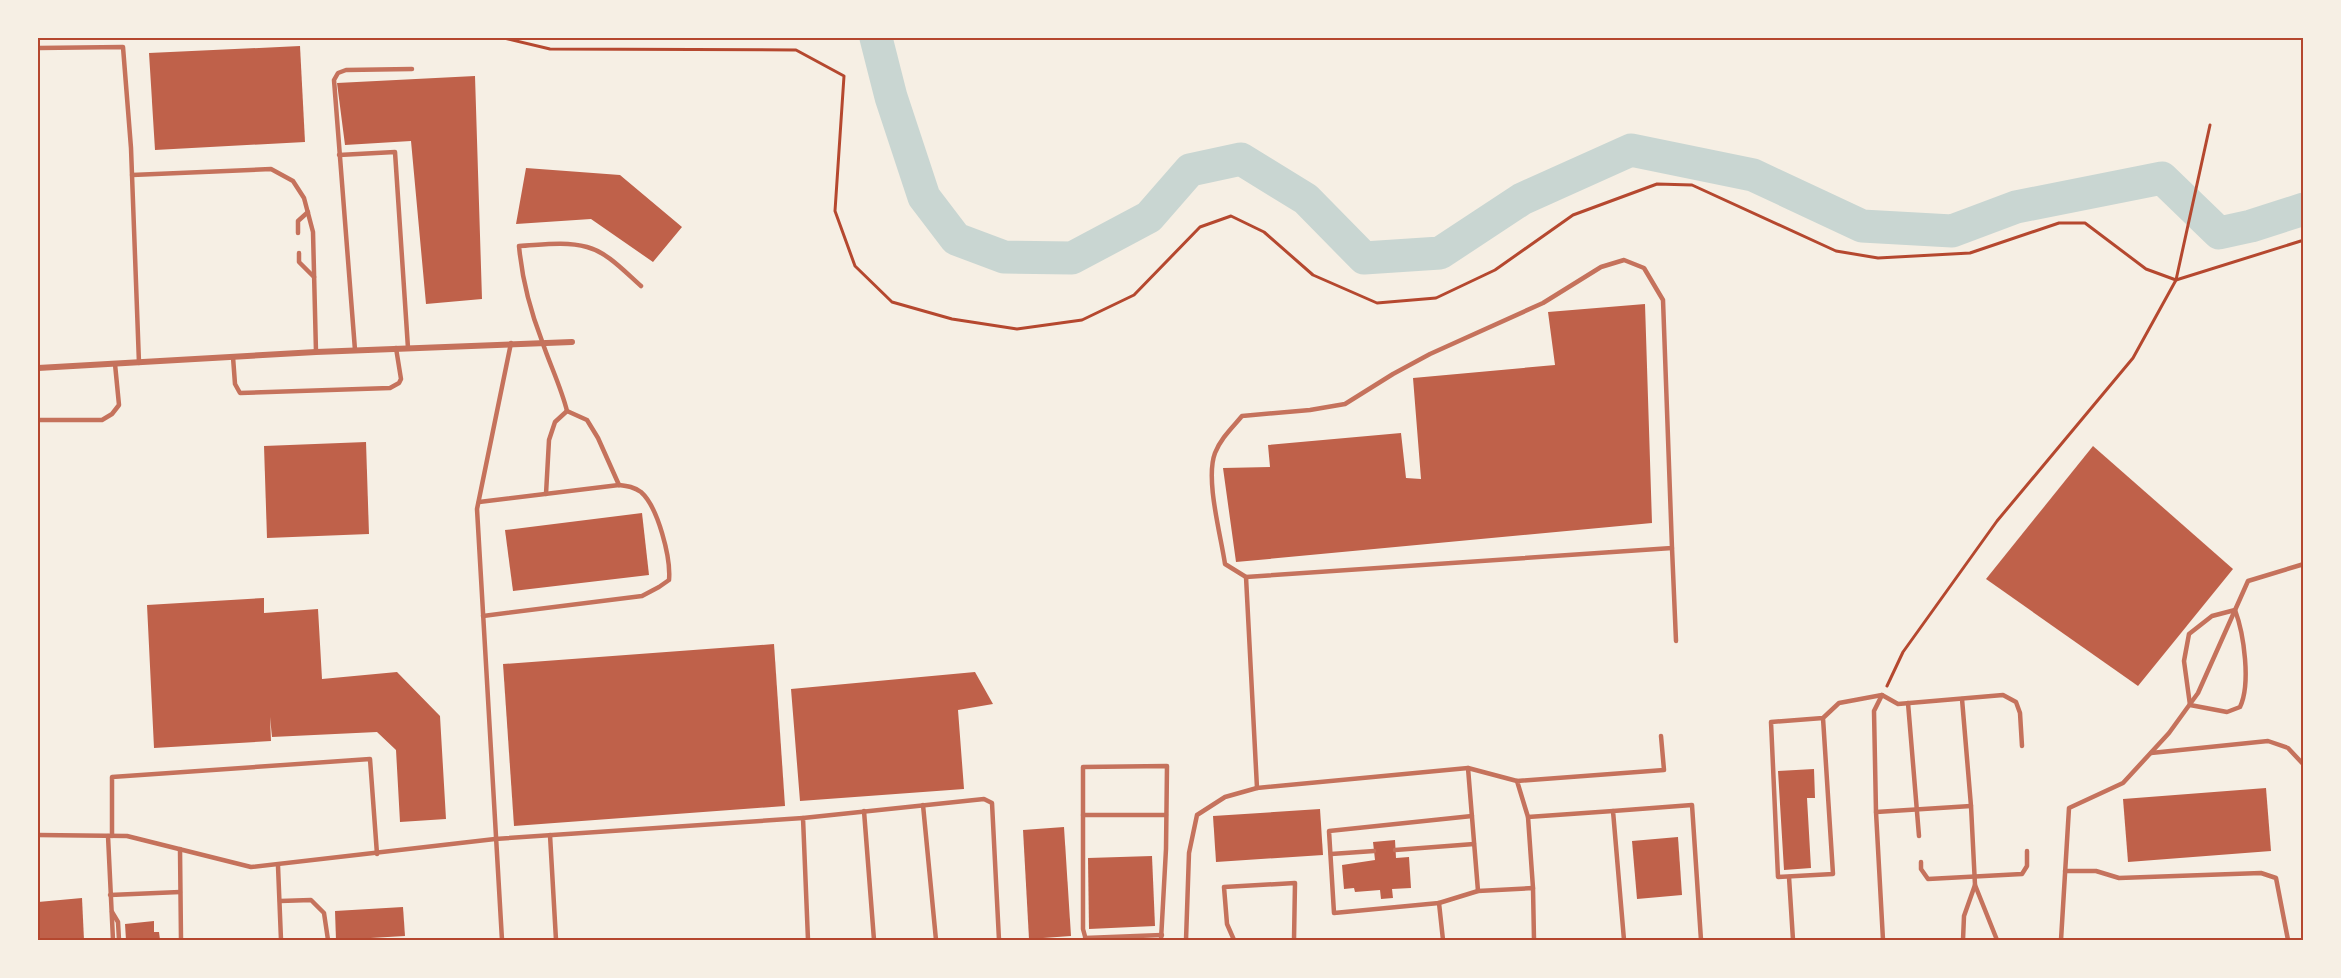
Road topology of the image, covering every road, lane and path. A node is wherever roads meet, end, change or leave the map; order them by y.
1 (504, 38) edge
2 (38, 48) edge
3 (412, 69) dead end
4 (2210, 125) dead end
5 (339, 155) junction
6 (132, 175) junction
7 (308, 212) junction
8 (298, 233) dead end
9 (2304, 240) edge
10 (299, 253) dead end
11 (314, 277) junction
12 (2176, 280) junction
13 (641, 286) dead end
14 (542, 342) junction
15 (572, 342) dead end
16 (511, 343) junction
17 (396, 348) junction
18 (408, 348) junction
19 (355, 350) junction
20 (316, 352) junction
21 (233, 357) junction
22 (140, 363) junction
23 (115, 364) junction
24 (38, 368) edge
25 (567, 411) junction
26 (38, 420) edge
27 (619, 485) junction
28 (546, 494) junction
29 (479, 502) junction
30 (1672, 548) junction
31 (2304, 564) edge
32 (1246, 577) junction
33 (2235, 610) junction
34 (483, 616) junction
35 (1676, 641) dead end
36 (1882, 695) junction
37 (1962, 699) junction
38 (1908, 703) junction
39 (2190, 705) junction
40 (1822, 718) junction
41 (1661, 736) dead end
42 (2022, 746) dead end
43 (2151, 753) junction
44 (2304, 765) edge
45 (1468, 768) junction
46 (1517, 781) junction
47 (1257, 788) junction
48 (922, 805) junction
49 (1971, 806) junction
50 (1917, 810) junction
51 (864, 811) junction
52 (1613, 811) junction
53 (1876, 812) junction
54 (1083, 815) junction
55 (1166, 815) junction
56 (1472, 816) junction
57 (1528, 817) junction
58 (803, 818) junction
59 (550, 835) junction
60 (38, 836) edge
61 (110, 836) junction
62 (1919, 836) dead end
63 (495, 839) junction
64 (1474, 844) junction
65 (180, 849) junction
66 (1395, 850) dead end
67 (1374, 851) dead end
68 (2027, 851) dead end
69 (377, 854) junction
70 (1330, 854) junction
71 (1921, 862) dead end
72 (278, 866) junction
73 (2065, 871) junction
74 (1789, 877) junction
75 (1975, 877) junction
76 (1976, 885) junction
77 (1533, 888) junction
78 (1478, 891) junction
79 (180, 892) junction
80 (110, 895) junction
81 (280, 901) junction
82 (1439, 903) junction
83 (111, 910) junction
84 (1161, 938) edge
85 (1085, 939) edge
86 (113, 940) edge
87 (119, 940) edge
88 (182, 940) edge
89 (281, 940) edge
90 (328, 940) edge
91 (502, 940) edge
92 (556, 940) edge
93 (808, 940) edge
94 (874, 940) edge
95 (936, 940) edge
96 (999, 940) edge
97 (1186, 940) edge
98 (1234, 940) edge
99 (1294, 940) edge
100 (1443, 940) edge
101 (1534, 940) edge
102 (1624, 940) edge
103 (1701, 940) edge
104 (1793, 940) edge
105 (1883, 940) edge
106 (1962, 940) edge
107 (1997, 940) edge
108 (2061, 940) edge
109 (2288, 940) edge

1 - 12 path
2 - 6 lane
3 - 5 lane
4 - 12 path
5 - 18 lane
5 - 19 lane
6 - 7 lane
6 - 22 lane
7 - 8 lane
7 - 11 lane
9 - 12 path
10 - 11 lane
11 - 20 lane
12 - 36 path
13 - 14 lane
14 - 15 street
14 - 16 street
14 - 25 lane
16 - 18 street
16 - 29 lane
17 - 18 street
17 - 19 street
17 - 21 lane
19 - 20 street
20 - 21 street
21 - 22 street
22 - 23 street
23 - 24 street
23 - 26 lane
25 - 27 lane
25 - 28 lane
27 - 28 lane
27 - 34 lane
28 - 29 lane
29 - 34 lane
30 - 32 lane
30 - 32 lane
30 - 35 lane
31 - 33 lane
32 - 47 lane
33 - 39 lane
33 - 39 lane
33 - 39 lane
34 - 63 lane
36 - 38 lane
36 - 40 lane
36 - 53 lane
37 - 38 lane
37 - 42 lane
37 - 49 lane
38 - 50 lane
39 - 43 lane
40 - 74 lane
40 - 74 lane
41 - 46 lane
43 - 44 lane
43 - 73 lane
45 - 46 lane
45 - 47 lane
45 - 56 lane
46 - 57 lane
47 - 97 lane
48 - 51 lane
48 - 95 lane
48 - 96 lane
49 - 50 lane
49 - 75 lane
50 - 53 lane
50 - 62 lane
51 - 58 lane
51 - 94 lane
52 - 57 lane
52 - 102 lane
52 - 103 lane
53 - 105 lane
54 - 55 lane
54 - 55 lane
54 - 85 lane
55 - 84 lane
56 - 64 lane
56 - 70 lane
57 - 77 lane
58 - 59 lane
58 - 93 lane
59 - 63 lane
59 - 92 lane
60 - 61 lane
61 - 65 lane
61 - 69 lane
61 - 80 lane
63 - 69 lane
63 - 91 lane
64 - 66 lane
64 - 78 lane
65 - 72 lane
65 - 79 lane
67 - 70 lane
68 - 75 lane
69 - 72 lane
70 - 82 lane
71 - 75 lane
72 - 81 lane
73 - 108 lane
73 - 109 lane
74 - 104 lane
75 - 76 lane
76 - 106 lane
76 - 107 lane
77 - 78 lane
77 - 101 lane
78 - 82 lane
79 - 80 lane
79 - 88 lane
80 - 83 lane
81 - 89 lane
81 - 90 lane
82 - 100 lane
83 - 86 lane
83 - 87 lane
84 - 85 lane
98 - 99 lane

